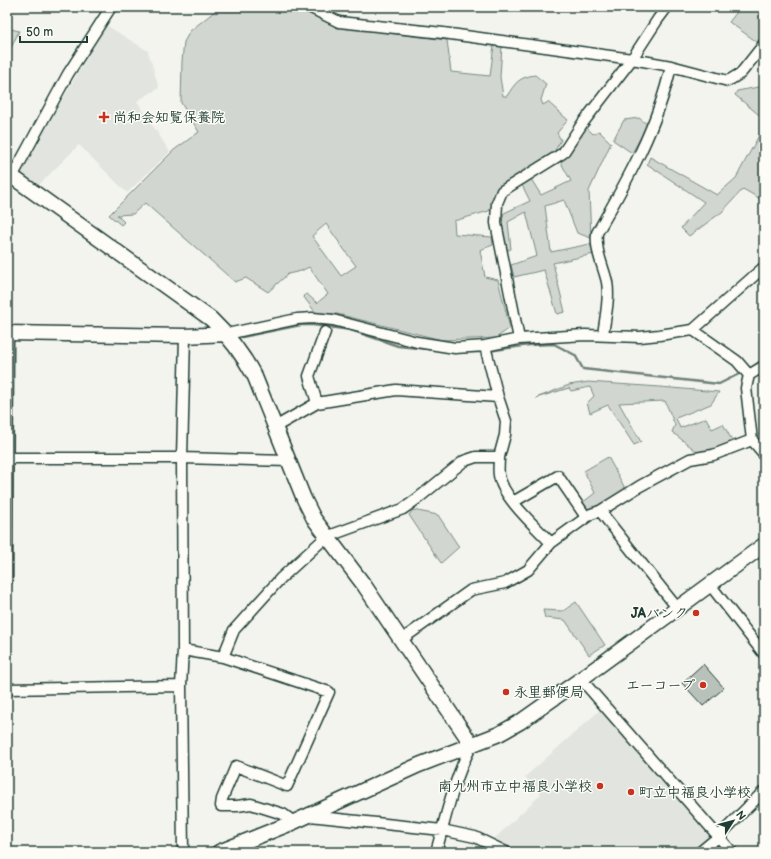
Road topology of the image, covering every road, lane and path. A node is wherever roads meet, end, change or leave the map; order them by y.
1 (111, 7) edge
2 (309, 7) edge
3 (667, 7) edge
4 (764, 44) edge
5 (632, 59) junction
6 (671, 66) junction
7 (10, 175) edge
8 (764, 267) edge
9 (693, 330) junction
10 (325, 332) dead end
11 (8, 334) edge
12 (227, 334) junction
13 (603, 335) junction
14 (184, 336) junction
15 (519, 339) junction
16 (486, 351) junction
17 (764, 366) edge
18 (747, 372) junction
19 (498, 397) junction
20 (317, 403) junction
21 (275, 427) junction
22 (752, 440) junction
23 (764, 454) edge
24 (499, 457) junction
25 (7, 458) edge
26 (182, 458) junction
27 (289, 460) junction
28 (513, 502) junction
29 (600, 512) junction
30 (586, 517) junction
31 (326, 537) junction
32 (551, 543) junction
33 (764, 545) edge
34 (7, 580) edge
35 (711, 586) junction
36 (678, 609) junction
37 (401, 640) junction
38 (183, 650) junction
39 (764, 654) edge
40 (223, 657) junction
41 (581, 679) junction
42 (182, 686) junction
43 (7, 689) edge
44 (472, 746) junction
45 (764, 791) edge
46 (308, 815) junction
47 (294, 822) junction
48 (442, 830) junction
49 (718, 836) junction
50 (183, 852) edge
51 (219, 852) edge
52 (436, 852) edge
53 (506, 852) edge
54 (700, 852) edge
55 (732, 852) edge

1 - 7 street
2 - 5 street
3 - 5 street
4 - 6 street
5 - 6 street
5 - 15 street
6 - 13 street
7 - 12 street
8 - 9 street
9 - 13 street
9 - 18 street
10 - 20 street
11 - 14 street
11 - 25 street
12 - 14 street
12 - 16 street
12 - 21 street
13 - 15 street
14 - 26 street
15 - 16 street
16 - 19 street
17 - 18 street
18 - 22 street
19 - 20 street
19 - 24 street
20 - 21 street
21 - 27 street
22 - 23 street
22 - 29 street
24 - 28 street
24 - 31 street
25 - 26 street
25 - 34 street
26 - 27 street
26 - 38 street
27 - 31 street
28 - 30 street
28 - 32 street
29 - 30 street
29 - 36 street
30 - 32 street
31 - 37 street
31 - 40 street
32 - 37 street
33 - 35 street
35 - 36 street
35 - 39 street
36 - 41 street
37 - 44 street
38 - 40 street
38 - 42 street
40 - 47 street
41 - 44 street
41 - 49 street
42 - 43 street
42 - 50 street
44 - 46 street
44 - 48 street
45 - 49 street
46 - 47 street
46 - 48 street
47 - 51 street
48 - 52 street
48 - 53 street
49 - 54 street
49 - 55 street

